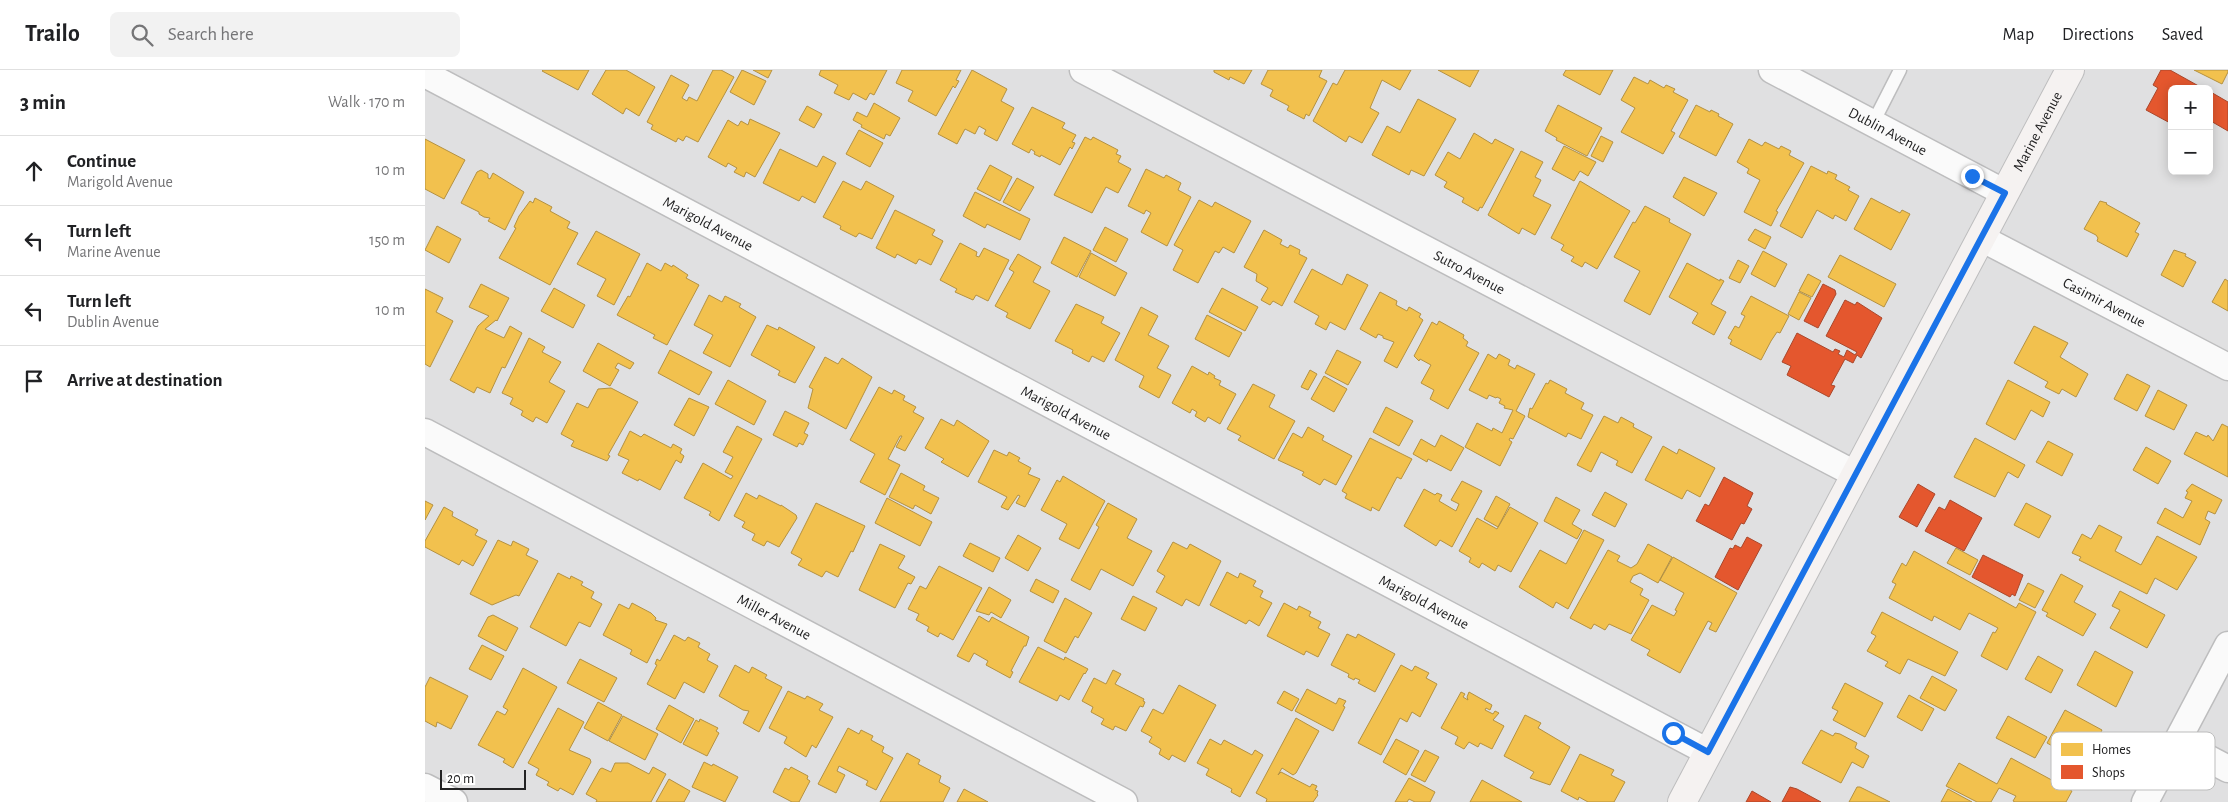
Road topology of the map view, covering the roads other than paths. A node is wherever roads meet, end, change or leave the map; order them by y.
1 (1083, 70) edge
2 (1772, 70) edge
3 (1900, 70) edge
4 (2070, 70) edge
5 (425, 74) edge
6 (1873, 123) junction
7 (2005, 193) junction
8 (1981, 238) junction
9 (2228, 367) edge
10 (425, 432) edge
11 (1855, 474) junction
12 (2228, 645) edge
13 (2182, 732) edge
14 (1708, 752) junction
15 (2215, 762) edge
16 (2228, 769) edge
17 (425, 787) edge
18 (2151, 790) edge
19 (453, 802) edge
20 (1124, 802) edge
21 (1682, 802) edge
22 (2145, 802) edge

1 - 11 street, Sutro Avenue
2 - 6 street, Dublin Avenue
3 - 6 lane
4 - 7 main road, Marine Avenue
5 - 14 street, Marigold Avenue
6 - 7 street, Dublin Avenue
7 - 8 main road, Marine Avenue
8 - 9 street, Casimir Avenue
8 - 11 main road, Marine Avenue
10 - 20 street, Miller Avenue
11 - 14 main road, Marine Avenue
12 - 13 street
14 - 21 main road, Marine Avenue
15 - 16 street
17 - 19 street
18 - 22 street

